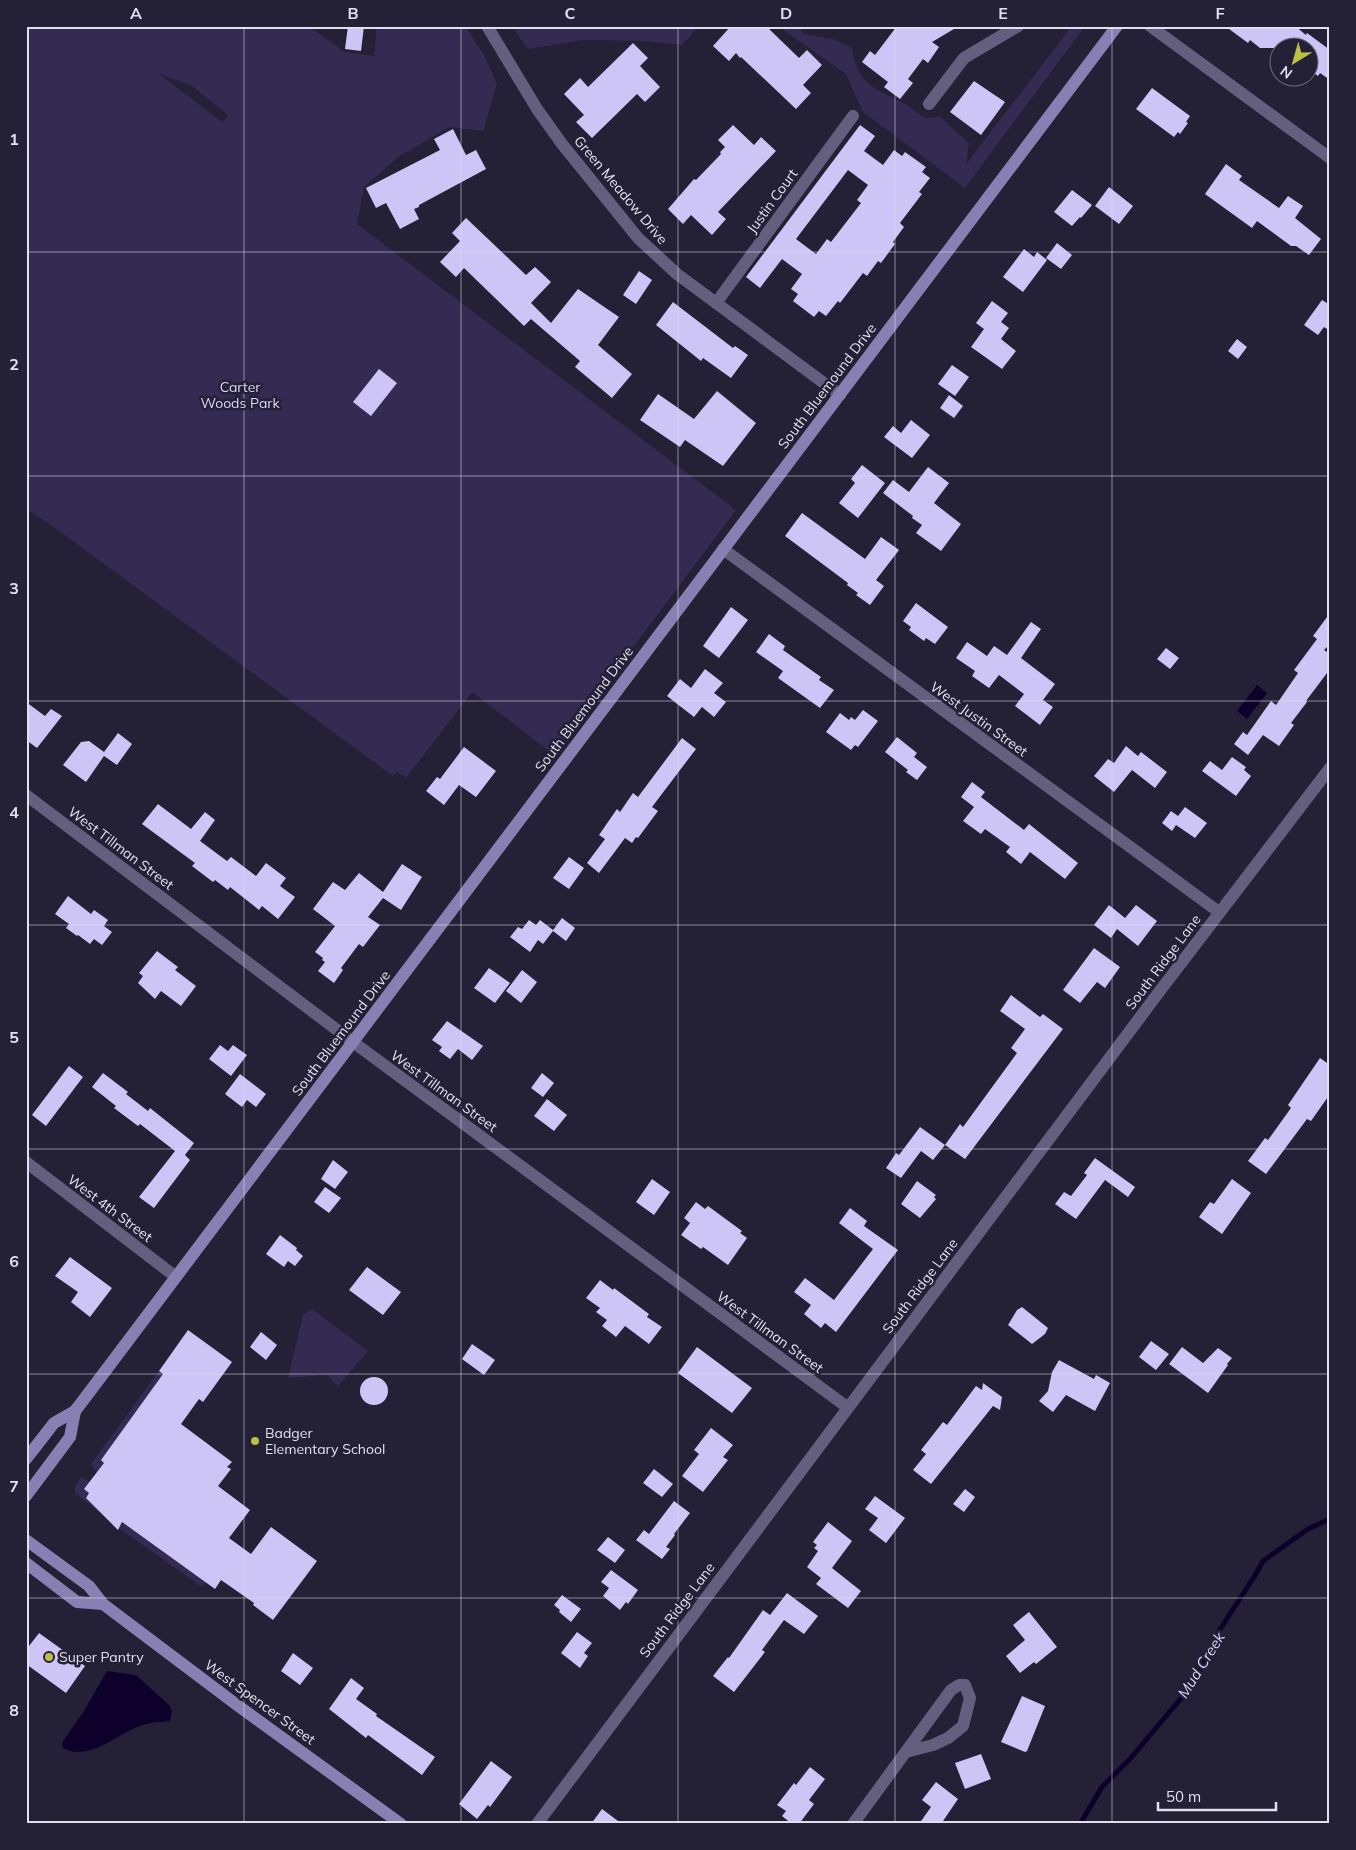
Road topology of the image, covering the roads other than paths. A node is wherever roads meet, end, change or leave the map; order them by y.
1 (487, 26) edge
2 (1018, 26) edge
3 (1116, 26) edge
4 (1150, 26) edge
5 (929, 104) dead end
6 (853, 116) dead end
7 (1330, 158) edge
8 (716, 303) junction
9 (840, 394) junction
10 (723, 549) junction
11 (1330, 768) edge
12 (26, 795) edge
13 (1219, 912) junction
14 (353, 1042) junction
15 (26, 1162) edge
16 (176, 1277) junction
17 (847, 1407) junction
18 (75, 1411) junction
19 (26, 1459) edge
20 (26, 1496) edge
21 (26, 1540) edge
22 (26, 1563) edge
23 (103, 1604) junction
24 (906, 1752) junction
25 (401, 1824) edge
26 (537, 1824) edge
27 (853, 1824) edge

1 - 8 street, Green Meadow Drive
2 - 5 street
3 - 9 main road, South Bluemound Drive
4 - 7 street
6 - 8 street, Justin Court
8 - 9 street, Green Meadow Drive
9 - 10 main road, South Bluemound Drive
10 - 13 street, West Justin Street
10 - 14 main road, South Bluemound Drive
11 - 13 street, South Ridge Lane
12 - 14 street, West Tillman Street
13 - 17 street, South Ridge Lane
14 - 16 main road, South Bluemound Drive
14 - 17 street, West Tillman Street
15 - 16 street, West 4th Street
16 - 18 main road, South Bluemound Drive
17 - 26 street, South Ridge Lane
18 - 19 main road, South Bluemound Drive
18 - 20 main road, South Bluemound Drive
21 - 23 main road, West Spencer Street
22 - 23 main road
23 - 25 main road, West Spencer Street
24 - 24 street
24 - 27 street

